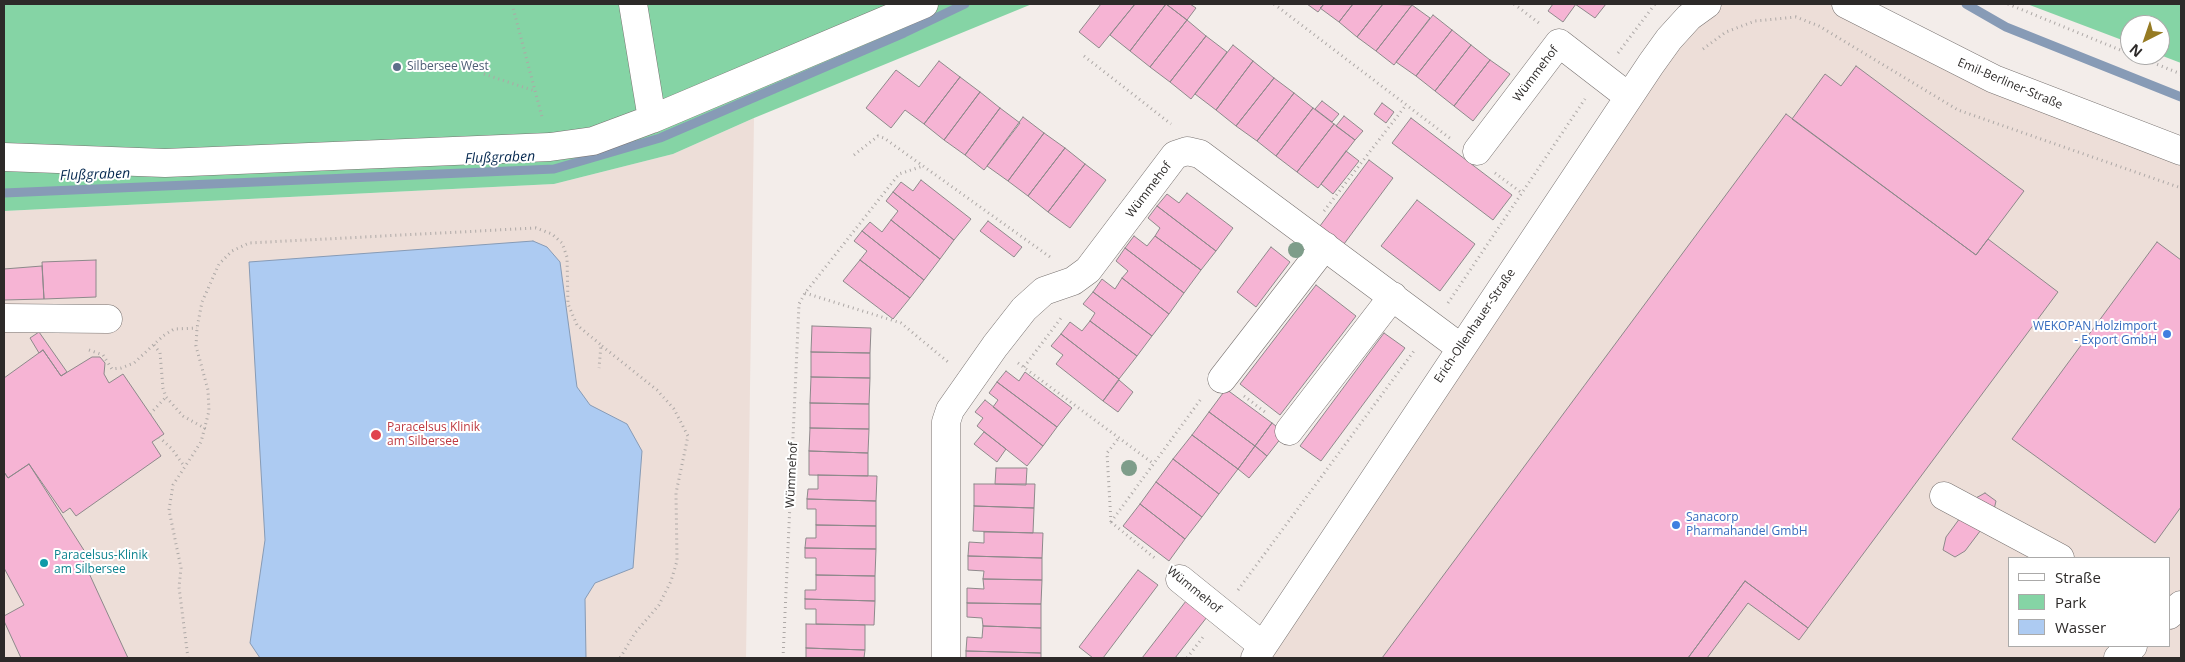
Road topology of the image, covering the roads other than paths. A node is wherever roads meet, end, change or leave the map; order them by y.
1 (633, 4) edge
2 (924, 4) edge
3 (1707, 4) edge
4 (1846, 4) edge
5 (1628, 97) junction
6 (652, 118) junction
7 (2181, 151) edge
8 (1475, 154) road end
9 (4, 157) edge
10 (1316, 240) junction
11 (1393, 296) junction
12 (4, 318) edge
13 (108, 319) dead end
14 (1461, 348) junction
15 (1222, 379) road end
16 (1289, 431) road end
17 (1944, 496) dead end
18 (2058, 557) edge
19 (1180, 579) road end
20 (2181, 605) edge
21 (2170, 614) edge
22 (2132, 647) edge
23 (1259, 652) edge
24 (946, 658) edge
25 (2118, 658) edge

1 - 6 street
2 - 6 street
3 - 5 street, Erich-Ollenhauer-Straße
4 - 7 street, Emil-Berliner-Straße
5 - 8 street, Wümmehof
5 - 14 street, Erich-Ollenhauer-Straße
6 - 9 street
10 - 11 street
10 - 15 street
10 - 24 street, Wümmehof
11 - 14 street
11 - 16 street
12 - 13 street
14 - 23 street, Erich-Ollenhauer-Straße
17 - 18 street
19 - 23 street, Wümmehof
20 - 21 street
22 - 25 street

